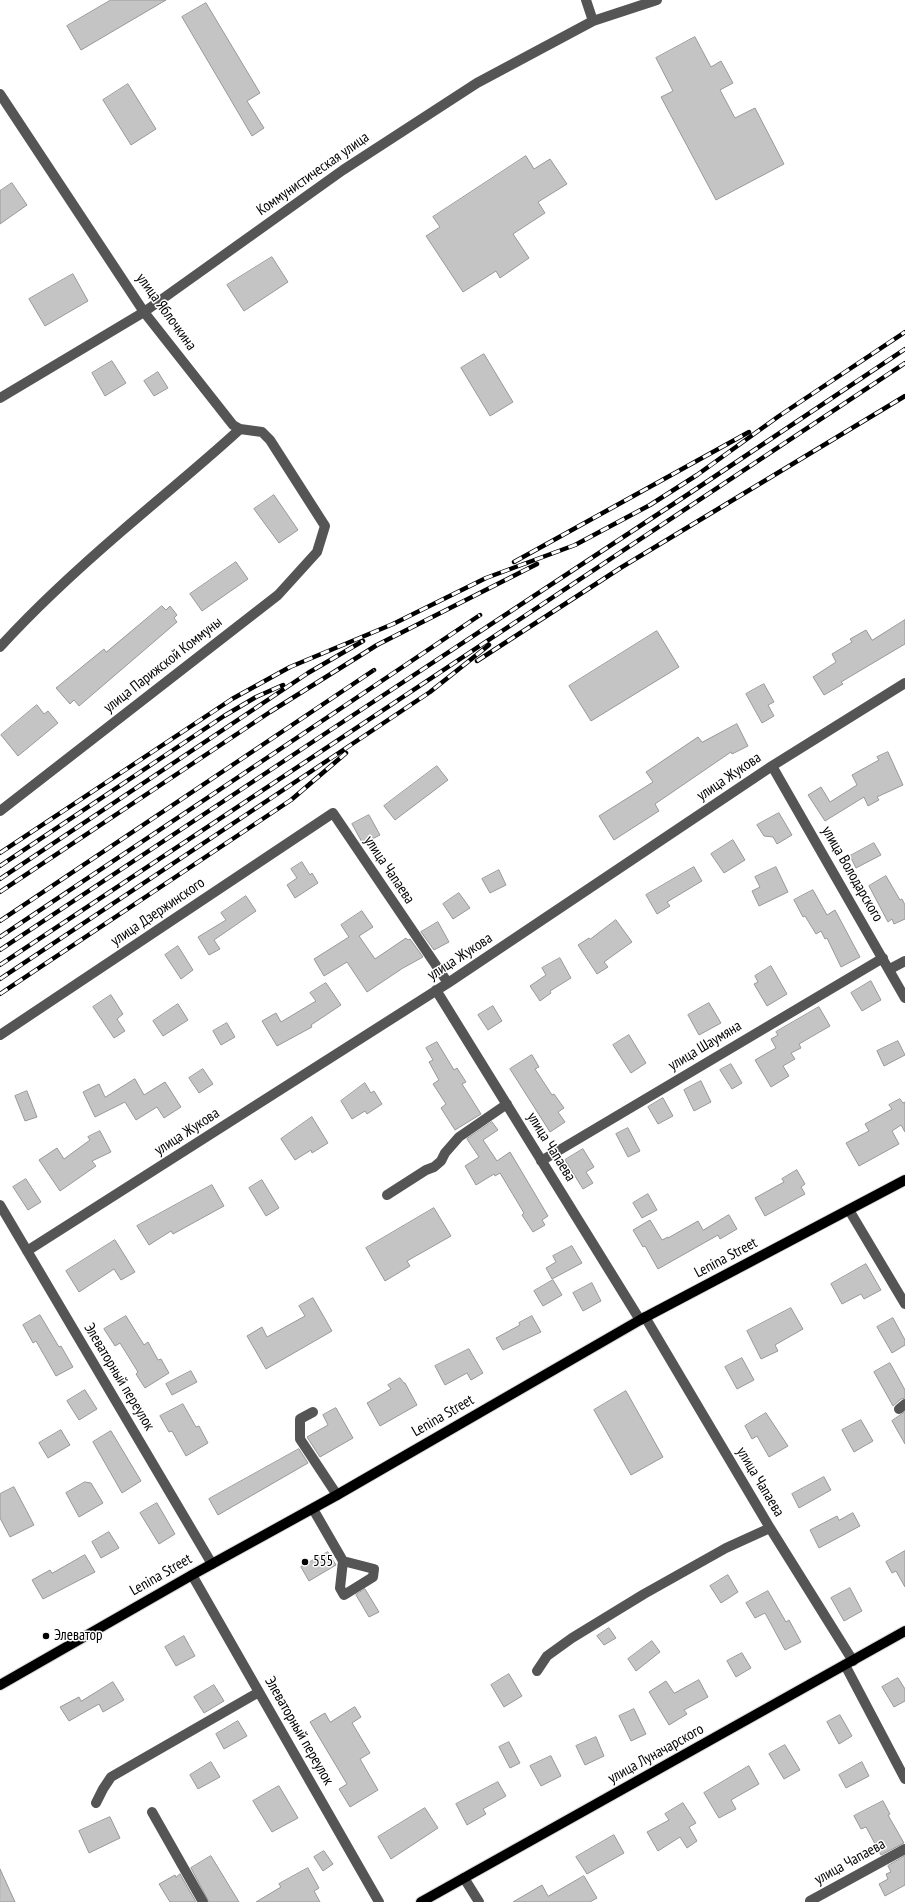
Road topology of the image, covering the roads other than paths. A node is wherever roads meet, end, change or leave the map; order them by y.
1 (586, 0) edge
2 (657, 0) edge
3 (593, 21) junction
4 (0, 94) edge
5 (144, 312) junction
6 (0, 398) edge
7 (240, 429) junction
8 (0, 647) edge
9 (905, 683) edge
10 (772, 766) junction
11 (0, 812) edge
12 (333, 813) joint
13 (883, 958) junction
14 (905, 962) edge
15 (890, 970) junction
16 (448, 983) junction
17 (436, 990) junction
18 (905, 998) edge
19 (0, 1035) edge
20 (507, 1104) junction
21 (541, 1161) junction
22 (905, 1180) edge
23 (387, 1195) dead end
24 (0, 1205) edge
25 (849, 1210) junction
26 (27, 1251) junction
27 (905, 1304) edge
28 (643, 1318) junction
29 (313, 1412) dead end
30 (337, 1495) junction
31 (312, 1509) junction
32 (770, 1528) junction
33 (343, 1561) dead end
34 (212, 1564) junction
35 (192, 1575) junction
36 (905, 1631) edge
37 (849, 1663) junction
38 (537, 1671) dead end
39 (0, 1685) edge
40 (259, 1692) junction
41 (905, 1779) edge
42 (96, 1803) dead end
43 (152, 1812) dead end
44 (905, 1848) edge
45 (464, 1878) junction
46 (810, 1901) edge
47 (203, 1902) edge
48 (379, 1902) edge
49 (421, 1902) edge
50 (479, 1902) edge

1 - 3 street
2 - 3 street, Коммунистическая улица
3 - 5 street, Коммунистическая улица
4 - 5 street, улица Яблочкина
5 - 6 street, Коммунистическая улица
5 - 7 street, улица Яблочкина
7 - 8 street
7 - 11 street, улица Парижской Коммуны
9 - 10 street, улица Жукова
10 - 13 street, улица Володарского
10 - 16 street, улица Жукова
12 - 16 street, улица Чапаева
12 - 19 street, улица Дзержинского
13 - 15 street, улица Володарского
13 - 21 street, улица Шаумяна
14 - 15 street
15 - 18 street, улица Володарского
16 - 17 street, улица Жукова
17 - 20 street, улица Чапаева
17 - 26 street, улица Жукова
20 - 21 street, улица Чапаева
20 - 23 street
21 - 28 street, улица Чапаева
22 - 25 main road, Lenina Street
24 - 26 street, Элеваторный переулок
25 - 27 street
25 - 28 main road, Lenina Street
26 - 34 street, Элеваторный переулок
28 - 30 main road, Lenina Street
28 - 32 street, улица Чапаева
29 - 30 street
30 - 31 main road, Lenina Street
31 - 33 street
31 - 34 main road, Lenina Street
32 - 37 street, улица Чапаева
32 - 38 street
34 - 35 main road, Lenina Street
35 - 39 main road, Lenina Street
35 - 40 street, Элеваторный переулок
36 - 37 main road, улица Луначарского
37 - 41 street, улица Чапаева
37 - 45 main road, улица Луначарского
40 - 42 street
40 - 48 street, Элеваторный переулок
43 - 47 street
44 - 46 street, улица Чапаева
45 - 49 main road, улица Луначарского
45 - 50 street

